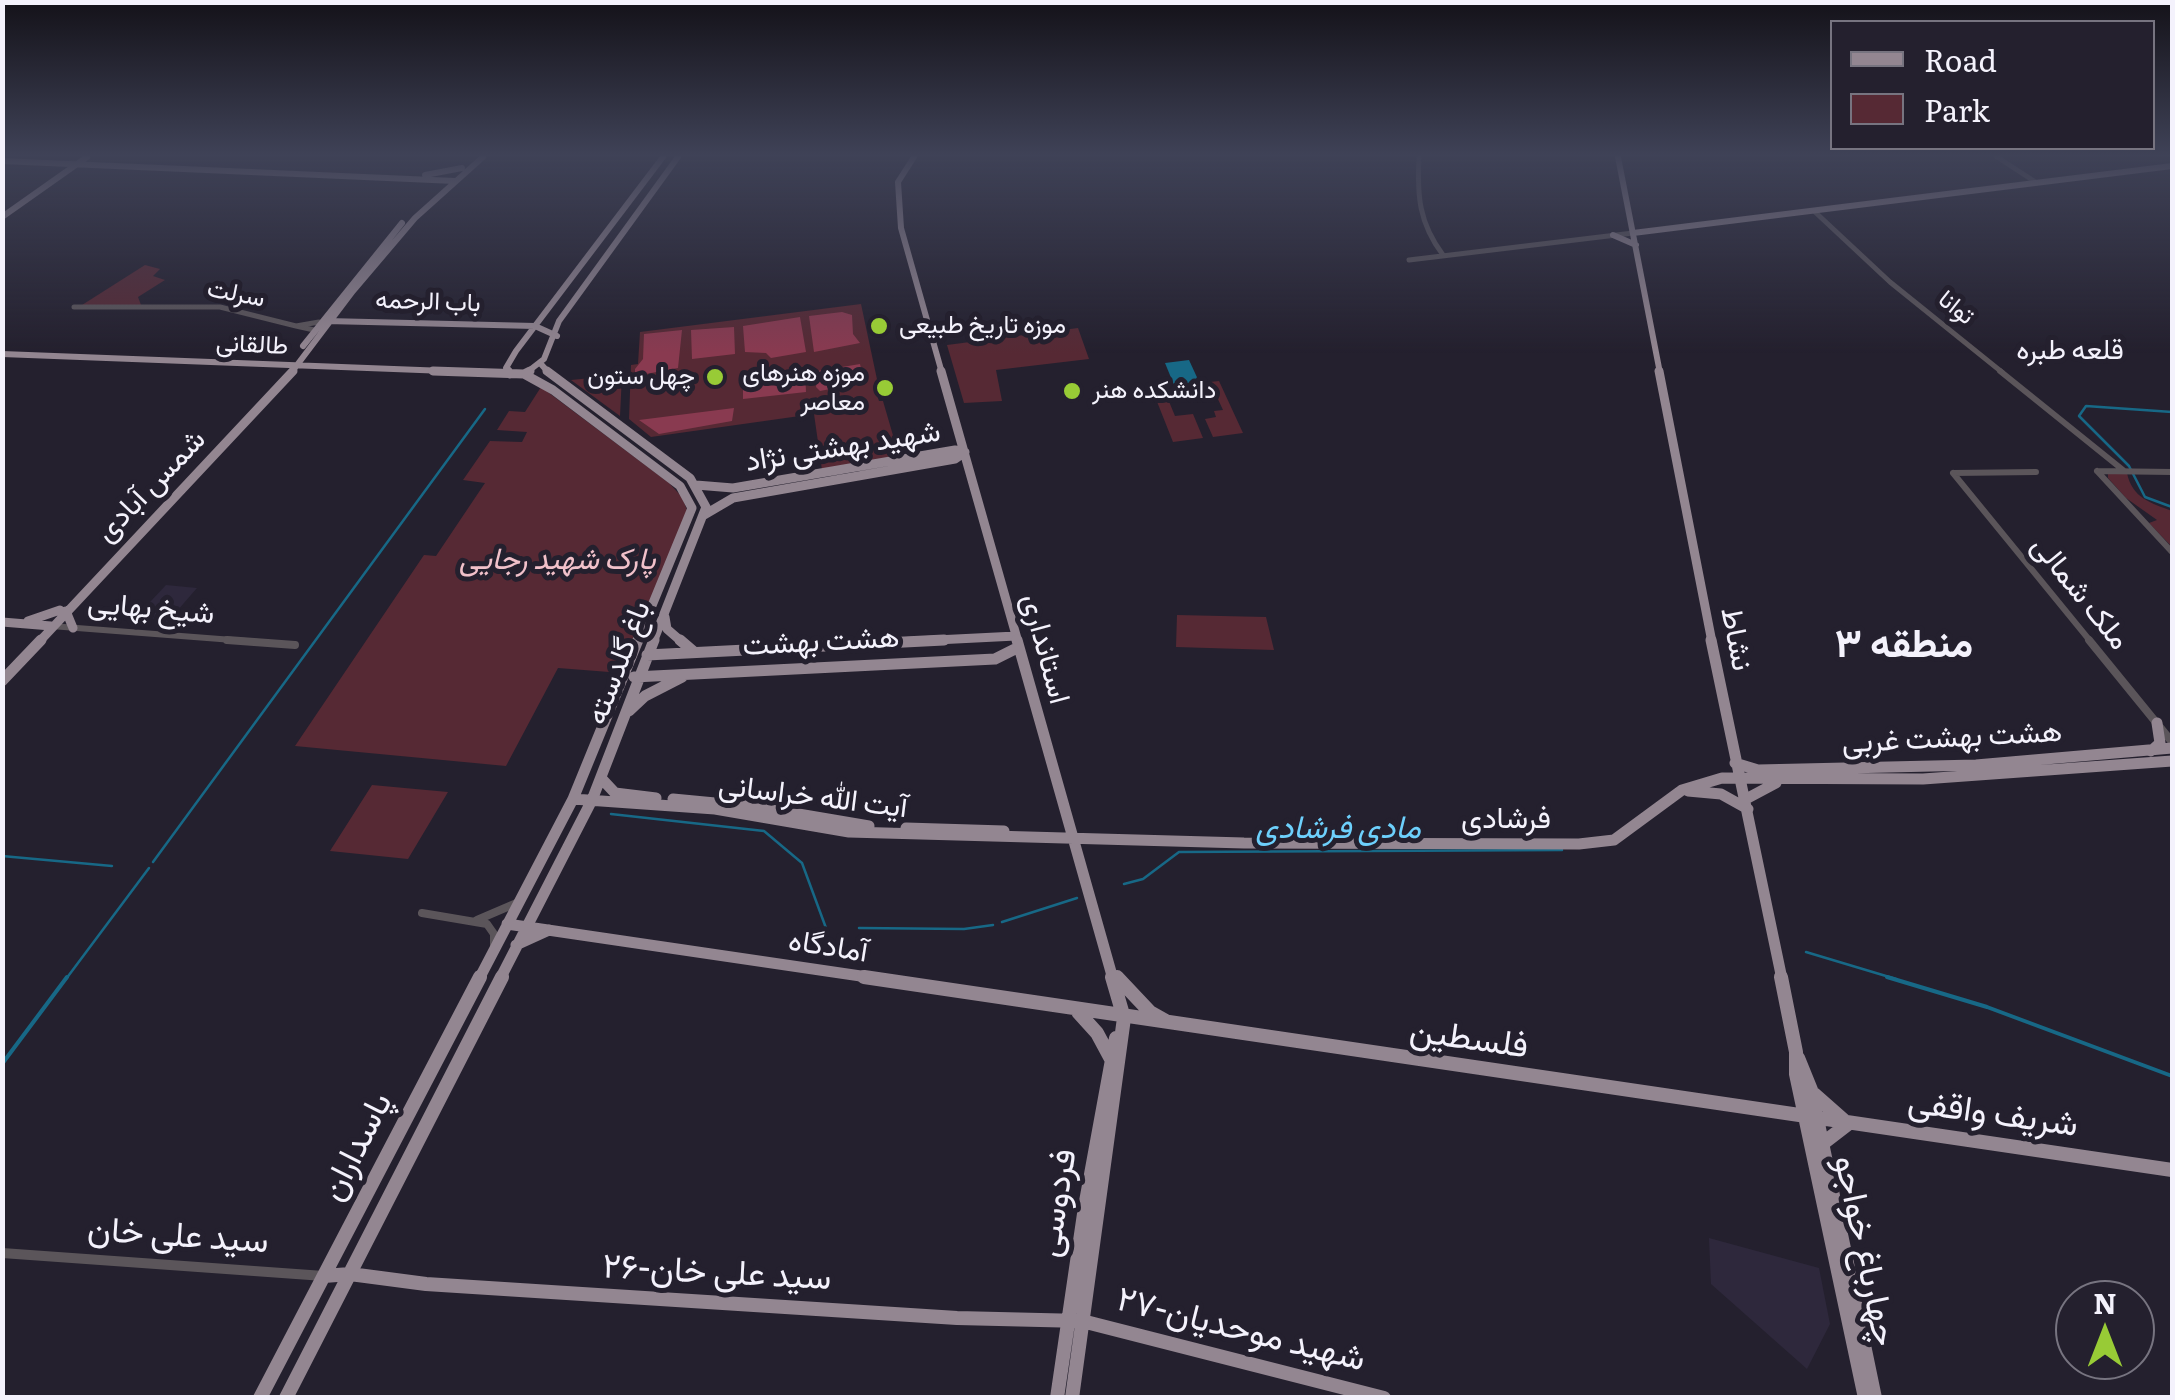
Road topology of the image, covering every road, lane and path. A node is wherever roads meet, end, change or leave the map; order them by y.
1 (403, 222) edge
2 (411, 222) edge
3 (613, 222) edge
4 (631, 222) edge
5 (901, 222) edge
6 (1427, 222) edge
7 (1627, 222) edge
8 (1631, 222) edge
9 (1642, 222) edge
10 (1719, 222) edge
11 (1826, 222) edge
12 (1663, 229) junction
13 (1634, 232) junction
14 (1613, 235) junction
15 (1522, 246) junction
16 (1636, 246) junction
17 (1442, 253) junction
18 (562, 288) junction
19 (582, 290) junction
20 (74, 307) dead end
21 (339, 309) junction
22 (546, 311) junction
23 (564, 315) junction
24 (366, 320) junction
25 (321, 325) junction
26 (506, 325) junction
27 (534, 326) junction
28 (555, 339) junction
29 (524, 340) junction
30 (2, 354) edge
31 (540, 363) junction
32 (292, 367) junction
33 (322, 368) junction
34 (509, 369) junction
35 (524, 374) junction
36 (287, 379) junction
37 (567, 394) junction
38 (966, 452) junction
39 (652, 457) junction
40 (2124, 470) junction
41 (2036, 472) dead end
42 (2172, 472) edge
43 (696, 485) junction
44 (704, 515) junction
45 (2172, 552) edge
46 (63, 610) junction
47 (664, 614) junction
48 (2, 622) edge
49 (19, 624) junction
50 (48, 626) junction
51 (73, 628) junction
52 (992, 637) junction
53 (1017, 642) junction
54 (295, 645) dead end
55 (694, 652) junction
56 (632, 655) junction
57 (649, 655) junction
58 (995, 658) junction
59 (687, 674) junction
60 (623, 677) junction
61 (640, 677) junction
62 (2, 678) edge
63 (627, 713) junction
64 (2157, 723) junction
65 (2172, 733) edge
66 (2172, 745) edge
67 (2153, 756) junction
68 (1734, 757) junction
69 (2172, 764) edge
70 (1761, 775) junction
71 (1779, 775) junction
72 (601, 778) junction
73 (1742, 780) junction
74 (1682, 790) junction
75 (616, 796) junction
76 (573, 798) junction
77 (592, 800) junction
78 (1747, 804) junction
79 (583, 818) junction
80 (906, 832) junction
81 (1071, 836) junction
82 (519, 902) junction
83 (422, 912) dead end
84 (473, 920) junction
85 (507, 924) junction
86 (526, 924) junction
87 (550, 930) junction
88 (513, 949) junction
89 (492, 954) junction
90 (1113, 972) junction
91 (1077, 1011) junction
92 (1121, 1018) junction
93 (1176, 1026) junction
94 (1796, 1052) junction
95 (1112, 1064) junction
96 (1811, 1090) junction
97 (1811, 1119) junction
98 (1848, 1124) junction
99 (1822, 1144) junction
100 (2172, 1170) edge
101 (367, 1241) junction
102 (342, 1242) junction
103 (2, 1254) edge
104 (350, 1274) junction
105 (324, 1276) junction
106 (1076, 1320) junction
107 (260, 1398) edge
108 (286, 1398) edge
109 (1057, 1398) edge
110 (1072, 1398) edge
111 (1384, 1398) edge
112 (1865, 1398) edge
113 (1875, 1398) edge

1 - 25 main road
2 - 21 main road
3 - 18 main road
4 - 19 main road
5 - 38 main road, استانداری
6 - 17 street
7 - 14 main road
8 - 13 main road, نشاط
9 - 12 main road
10 - 12 main road
11 - 40 street, توانا
12 - 13 main road
12 - 16 main road
13 - 14 street
13 - 16 main road, نشاط
14 - 15 street
14 - 16 main road
15 - 17 street
15 - 17 street
16 - 68 main road, نشاط
18 - 19 main road
18 - 22 main road
19 - 23 main road
20 - 25 street, سرلت
21 - 24 main road
21 - 25 main road
22 - 23 main road
22 - 26 main road
22 - 27 main road
23 - 28 main road
24 - 25 main road, باب الرحمه
24 - 26 main road, باب الرحمه
25 - 32 main road, شمس آبادی
25 - 32 main road, شمس آبادی
26 - 27 main road, باب الرحمه
27 - 28 main road
27 - 29 main road
28 - 29 main road
28 - 31 main road
29 - 34 main road
30 - 32 main road, طالقانی
31 - 35 main road
31 - 37 main road, باغ گلدسته
32 - 33 main road, طالقانی
32 - 36 main road, شمس آبادی
32 - 46 main road, شمس آبادی
33 - 34 main road, طالقانی
33 - 36 main road
34 - 35 main road, طالقانی
35 - 37 main road, باغ گلدسته
36 - 46 main road, شمس آبادی
37 - 39 main road, باغ گلدسته
38 - 43 main road, شهید بهشتی نژاد
38 - 44 main road, شهید بهشتی نژاد
38 - 53 main road, استانداری
39 - 43 main road, باغ گلدسته
39 - 56 main road, باغ گلدسته
40 - 42 street
40 - 45 street
41 - 64 street, ملک شمالی
43 - 44 main road
44 - 47 main road, باغ گلدسته
46 - 49 main road
46 - 50 main road, شمس آبادی
46 - 51 main road
47 - 55 main road
47 - 57 main road, باغ گلدسته
48 - 49 main road, شیخ بهایی
49 - 50 main road, شیخ بهایی
50 - 51 street, شیخ بهایی
50 - 62 main road, شمس آبادی
51 - 54 street, شیخ بهایی
52 - 53 main road, هشت بهشت
52 - 55 main road, هشت بهشت
52 - 58 main road
53 - 58 main road, هشت بهشت
53 - 81 main road, استانداری
55 - 57 main road, هشت بهشت
56 - 57 main road, هشت بهشت
56 - 60 main road, باغ گلدسته
57 - 61 main road, باغ گلدسته
58 - 59 main road, هشت بهشت
59 - 61 main road, هشت بهشت
59 - 63 main road
60 - 61 main road, هشت بهشت
60 - 76 main road, باغ گلدسته
61 - 63 main road, باغ گلدسته
63 - 72 main road, باغ گلدسته
64 - 65 main road
64 - 66 street, ملک شمالی
64 - 67 main road
66 - 67 main road, هشت بهشت غربی
67 - 69 main road, هشت بهشت غربی
67 - 71 main road, هشت بهشت غربی
68 - 70 main road, هشت بهشت غربی
68 - 71 main road
68 - 73 main road, نشاط
70 - 71 main road, هشت بهشت غربی
70 - 73 main road, هشت بهشت غربی
71 - 78 main road
72 - 75 main road
72 - 77 main road, باغ گلدسته
73 - 74 main road, فرشادی
73 - 78 main road, نشاط
74 - 78 main road
74 - 81 main road, فرشادی
75 - 77 main road, آیت الله خراسانی
75 - 79 main road
75 - 80 main road, آیت الله خراسانی
76 - 77 main road, آیت الله خراسانی
76 - 82 main road, باغ گلدسته
77 - 79 main road, باغ گلدسته
78 - 94 main road, نشاط
79 - 86 main road, باغ گلدسته
80 - 81 main road, آیت الله خراسانی
80 - 81 main road, آیت الله خراسانی
81 - 90 main road, استانداری
82 - 84 street
82 - 85 main road, باغ گلدسته
83 - 84 street
84 - 89 street
85 - 86 main road, آمادگاه
85 - 89 main road, پاسداران
86 - 87 main road, آمادگاه
86 - 88 main road, پاسداران
87 - 88 main road
87 - 91 main road, آمادگاه
88 - 89 main road
88 - 101 main road, پاسداران
89 - 102 main road, پاسداران
90 - 92 main road, استانداری
90 - 93 main road
91 - 92 main road, آمادگاه
91 - 95 main road
92 - 93 main road, فلسطین
92 - 95 main road, فردوسی
92 - 106 main road, فردوسی
93 - 97 main road, فلسطین
94 - 96 main road, نشاط
94 - 97 main road, نشاط
95 - 106 main road, فردوسی
96 - 97 main road, نشاط
96 - 98 main road
97 - 98 main road, شریف واقفی
97 - 99 main road, چهارباغ خواجو
97 - 112 main road, چهارباغ خواجو
98 - 99 main road
98 - 100 main road, شریف واقفی
99 - 113 main road, چهارباغ خواجو
101 - 102 main road
101 - 104 main road, پاسداران
102 - 105 main road, پاسداران
103 - 105 street, سید علی خان
104 - 105 main road, سید علی خان
104 - 106 main road, ۲۶-سید علی خان
104 - 108 main road, پاسداران
105 - 107 main road, پاسداران
106 - 109 main road, فردوسی
106 - 110 main road, فردوسی
106 - 111 main road, ۲۷-شهید موحدیان

